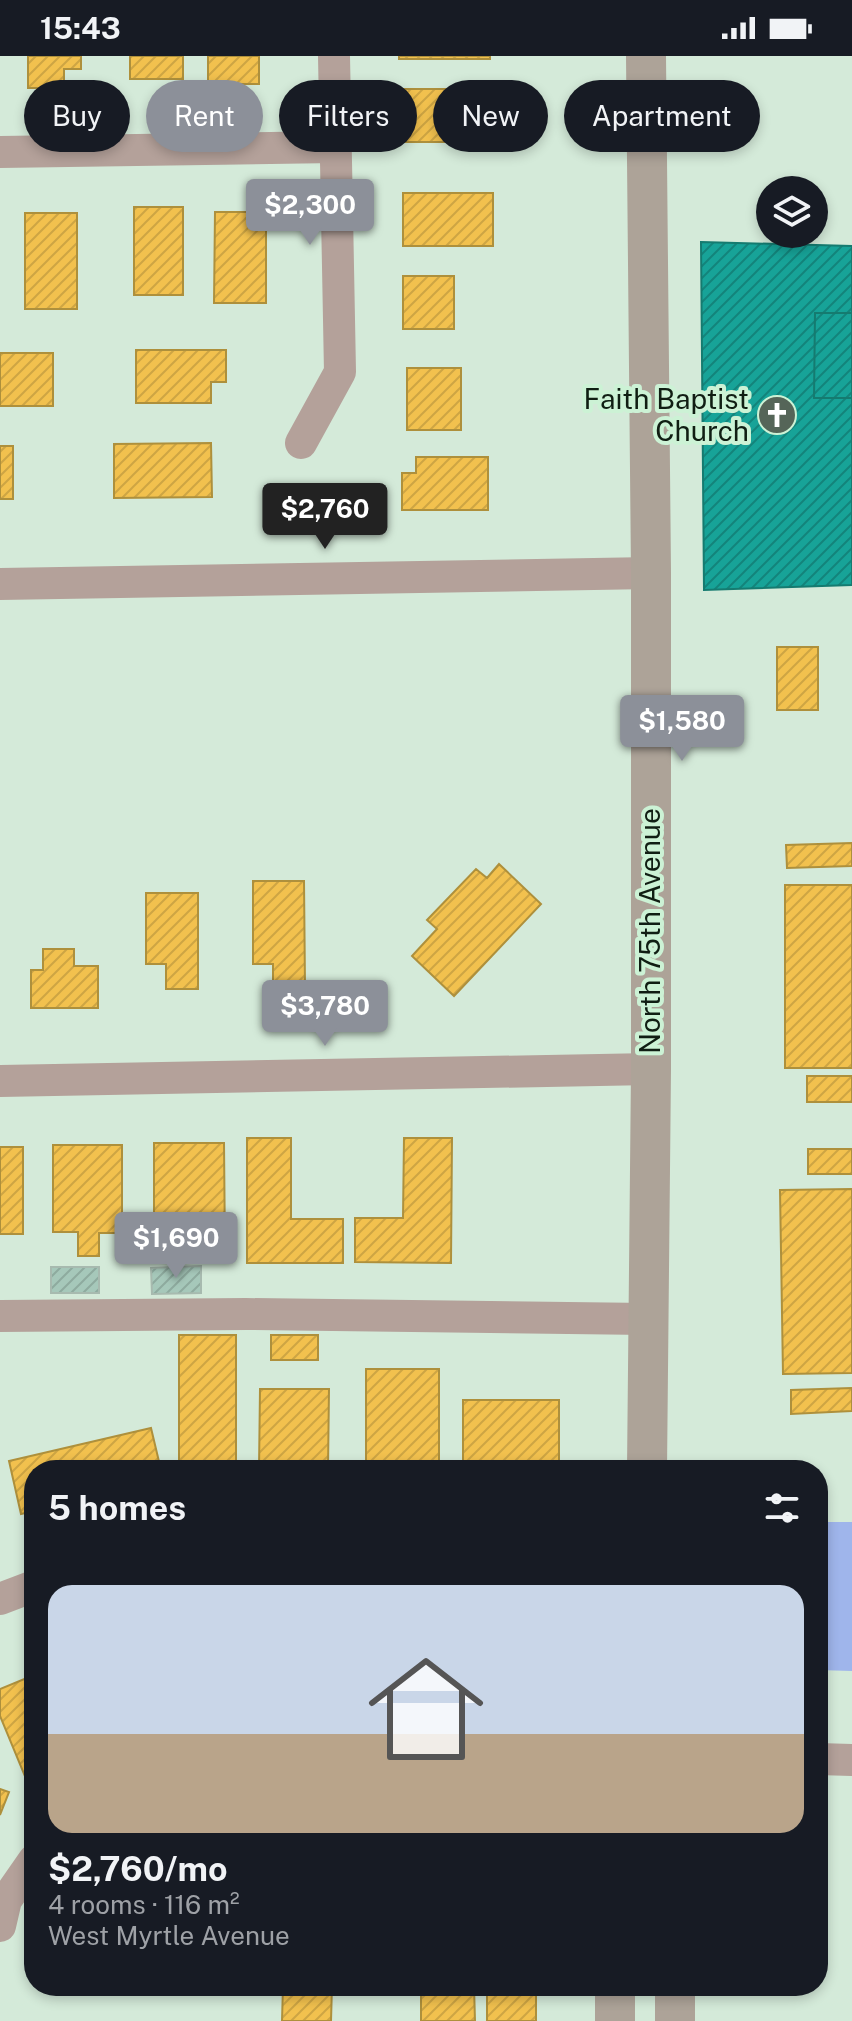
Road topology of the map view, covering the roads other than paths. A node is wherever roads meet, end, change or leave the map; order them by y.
1 (334, 56) edge
2 (646, 56) edge
3 (334, 80) edge
4 (279, 148) edge
5 (0, 152) edge
6 (335, 152) edge
7 (301, 443) dead end
8 (651, 573) junction
9 (0, 584) edge
10 (651, 1069) junction
11 (0, 1081) edge
12 (0, 1316) edge
13 (648, 1319) junction
14 (647, 1460) edge
15 (24, 1590) edge
16 (0, 1599) edge
17 (828, 1759) edge
18 (852, 1760) edge
19 (24, 1874) edge
20 (0, 1926) edge
21 (615, 1996) edge
22 (675, 1996) edge
23 (615, 2021) edge
24 (675, 2021) edge

1 - 3 street
2 - 8 main road, North 75th Avenue
4 - 5 street
6 - 7 street
8 - 9 street
8 - 10 main road, North 75th Avenue
10 - 11 street
10 - 13 main road, North 75th Avenue
12 - 13 street
13 - 14 main road, North 75th Avenue
15 - 16 street
17 - 18 street
19 - 20 street
21 - 23 main road
22 - 24 main road

